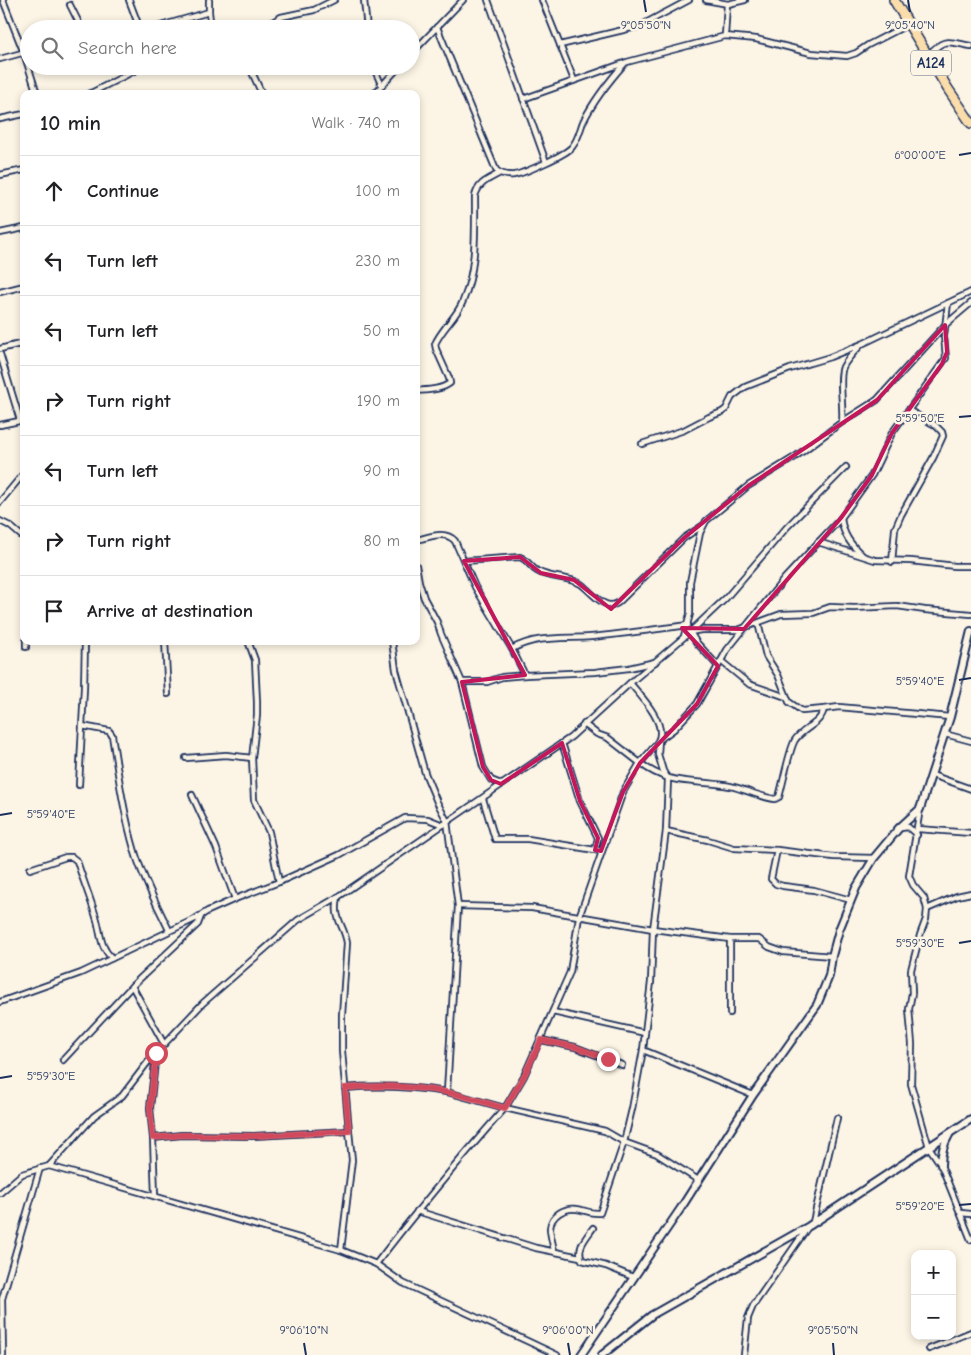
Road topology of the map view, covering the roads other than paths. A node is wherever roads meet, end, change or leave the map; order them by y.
1 (3, 0) edge
2 (129, 0) edge
3 (209, 0) edge
4 (334, 0) edge
5 (364, 0) edge
6 (463, 0) edge
7 (488, 0) edge
8 (542, 0) edge
9 (689, 0) edge
10 (706, 0) edge
11 (745, 0) edge
12 (894, 0) edge
13 (70, 4) dead end
14 (727, 4) junction
15 (210, 12) junction
16 (78, 20) edge
17 (137, 20) edge
18 (182, 20) edge
19 (210, 20) edge
20 (275, 20) edge
21 (366, 20) edge
22 (908, 25) junction
23 (437, 27) junction
24 (725, 36) junction
25 (20, 38) edge
26 (420, 45) edge
27 (560, 45) junction
28 (971, 46) edge
29 (20, 54) edge
30 (927, 56) junction
31 (0, 59) edge
32 (627, 62) junction
33 (32, 75) edge
34 (126, 75) edge
35 (253, 75) edge
36 (377, 75) edge
37 (392, 75) edge
38 (574, 80) junction
39 (382, 86) junction
40 (36, 90) edge
41 (97, 90) edge
42 (260, 90) edge
43 (378, 90) edge
44 (523, 99) junction
45 (20, 115) edge
46 (0, 119) edge
47 (971, 123) edge
48 (546, 162) junction
49 (20, 171) edge
50 (500, 173) junction
51 (0, 175) edge
52 (20, 229) edge
53 (0, 233) edge
54 (20, 287) edge
55 (0, 292) edge
56 (971, 292) edge
57 (948, 303) junction
58 (971, 303) edge
59 (945, 325) junction
60 (20, 344) edge
61 (862, 344) junction
62 (0, 348) edge
63 (0, 354) edge
64 (420, 390) edge
65 (908, 410) junction
66 (20, 414) edge
67 (20, 420) edge
68 (842, 422) junction
69 (0, 425) edge
70 (642, 444) dead end
71 (846, 467) dead end
72 (20, 478) edge
73 (0, 502) edge
74 (841, 518) junction
75 (0, 521) edge
76 (704, 525) junction
77 (20, 535) edge
78 (420, 539) edge
79 (818, 542) junction
80 (863, 556) junction
81 (464, 561) junction
82 (892, 562) junction
83 (971, 566) edge
84 (420, 585) edge
85 (971, 614) edge
86 (758, 623) junction
87 (688, 625) junction
88 (744, 629) junction
89 (688, 631) junction
90 (971, 631) edge
91 (85, 645) edge
92 (165, 645) edge
93 (249, 645) edge
94 (393, 645) edge
95 (512, 649) junction
96 (656, 662) junction
97 (720, 664) junction
98 (525, 674) junction
99 (462, 682) junction
100 (630, 683) junction
101 (168, 694) dead end
102 (786, 697) junction
103 (824, 709) junction
104 (950, 718) junction
105 (584, 724) junction
106 (82, 726) junction
107 (945, 734) junction
108 (659, 740) junction
109 (971, 742) edge
110 (562, 743) junction
111 (186, 758) dead end
112 (252, 758) junction
113 (640, 763) junction
114 (932, 775) junction
115 (668, 779) junction
116 (501, 784) junction
117 (79, 785) dead end
118 (971, 789) edge
119 (192, 795) dead end
120 (482, 799) junction
121 (920, 809) junction
122 (445, 823) junction
123 (899, 828) junction
124 (666, 831) junction
125 (917, 832) junction
126 (971, 833) edge
127 (595, 850) junction
128 (777, 850) junction
129 (602, 851) junction
130 (874, 858) junction
131 (30, 869) dead end
132 (279, 882) junction
133 (971, 893) edge
134 (338, 897) junction
135 (235, 899) junction
136 (851, 900) junction
137 (458, 906) junction
138 (926, 908) junction
139 (201, 915) junction
140 (579, 917) junction
141 (653, 929) junction
142 (169, 930) junction
143 (730, 939) junction
144 (832, 956) junction
145 (112, 958) junction
146 (132, 986) junction
147 (0, 1002) edge
148 (553, 1012) junction
149 (730, 1013) dead end
150 (645, 1033) junction
151 (541, 1040) junction
152 (164, 1044) junction
153 (643, 1050) junction
154 (156, 1053) junction
155 (63, 1060) dead end
156 (622, 1065) dead end
157 (345, 1088) junction
158 (447, 1092) junction
159 (753, 1096) junction
160 (505, 1108) junction
161 (837, 1118) dead end
162 (971, 1119) edge
163 (349, 1131) junction
164 (950, 1132) junction
165 (153, 1138) junction
166 (624, 1142) junction
167 (929, 1147) junction
168 (941, 1165) junction
169 (49, 1166) junction
170 (40, 1168) junction
171 (698, 1180) junction
172 (0, 1193) edge
173 (155, 1196) junction
174 (417, 1211) junction
175 (961, 1213) junction
176 (971, 1214) edge
177 (811, 1224) junction
178 (593, 1228) dead end
179 (971, 1240) edge
180 (341, 1250) junction
181 (554, 1251) junction
182 (580, 1257) junction
183 (376, 1264) junction
184 (633, 1277) junction
185 (971, 1332) edge
186 (929, 1349) dead end
187 (3, 1355) edge
188 (557, 1355) edge
189 (581, 1355) edge
190 (602, 1355) edge
191 (744, 1355) edge

1 - 25 street
2 - 17 street
3 - 15 street
4 - 20 street
5 - 21 street
6 - 23 street
7 - 44 street
8 - 27 street
9 - 27 street
10 - 14 street
11 - 14 street
12 - 22 highway, A124
13 - 16 street
14 - 24 street
15 - 18 street
15 - 19 street
22 - 24 street
22 - 30 highway, A124
23 - 26 street
23 - 50 street
24 - 32 street
27 - 38 street
28 - 30 street
29 - 31 street
30 - 47 highway, A124
32 - 38 street
32 - 48 street
33 - 40 street
34 - 41 street
35 - 42 street
36 - 39 street
37 - 39 street
38 - 44 street
39 - 43 street
44 - 48 street
45 - 46 street
48 - 50 street
49 - 51 street
50 - 64 street
52 - 53 street
54 - 55 street
56 - 57 street
57 - 59 street
57 - 61 street
58 - 59 street
59 - 65 street
59 - 68 street
60 - 62 street
61 - 68 street
61 - 70 street
63 - 66 street
65 - 74 street
65 - 82 street
67 - 69 street
68 - 76 street
71 - 89 street
72 - 73 street
74 - 79 street
74 - 80 street
75 - 77 street
76 - 81 street
76 - 87 street
78 - 81 street
79 - 80 street
79 - 88 street
80 - 82 street
81 - 95 street
82 - 83 street
84 - 99 street
85 - 86 street
86 - 88 street
86 - 102 street
87 - 89 street
87 - 95 street
88 - 89 street
88 - 97 street
89 - 96 street
89 - 97 street
90 - 104 street
91 - 106 street
92 - 101 street
93 - 112 street
94 - 122 street
95 - 98 street
96 - 98 street
96 - 100 street
97 - 102 street
97 - 108 street
98 - 99 street
99 - 116 street
100 - 105 street
100 - 108 street
102 - 103 street
103 - 104 street
103 - 115 street
104 - 107 street
105 - 110 street
105 - 113 street
106 - 117 street
106 - 142 street
107 - 109 street
107 - 114 street
108 - 113 street
108 - 115 street
110 - 116 street
110 - 127 street
111 - 112 street
112 - 132 street
113 - 115 street
113 - 129 street
114 - 118 street
114 - 121 street
115 - 124 street
116 - 120 street
119 - 135 street
120 - 122 street
120 - 127 street
121 - 123 street
121 - 125 street
122 - 132 street
122 - 134 street
122 - 137 street
123 - 125 street
123 - 130 street
124 - 128 street
124 - 141 street
125 - 126 street
125 - 138 street
127 - 129 street
128 - 130 street
128 - 136 street
129 - 140 street
130 - 136 street
131 - 145 street
132 - 135 street
133 - 138 street
134 - 152 street
134 - 157 street
135 - 139 street
136 - 144 street
137 - 140 street
137 - 158 street
138 - 167 street
139 - 142 street
139 - 146 street
140 - 141 street
140 - 148 street
141 - 143 street
141 - 150 street
142 - 145 street
143 - 144 street
143 - 149 street
144 - 159 street
145 - 147 street
146 - 152 street
146 - 155 street
148 - 150 street
148 - 151 street
150 - 153 street
151 - 156 street
151 - 160 street
152 - 154 street
153 - 159 street
153 - 166 street
154 - 165 street
154 - 169 street
157 - 158 street
157 - 163 street
158 - 160 street
159 - 171 street
160 - 166 street
160 - 174 street
161 - 177 street
162 - 164 street
163 - 165 street
163 - 180 street
164 - 167 street
164 - 168 street
165 - 173 street
166 - 171 street
166 - 181 street
167 - 168 street
167 - 177 street
168 - 175 street
169 - 170 street
169 - 173 street
170 - 172 street
170 - 187 street
171 - 184 street
173 - 180 street
174 - 181 street
174 - 183 street
175 - 176 street
175 - 179 street
177 - 190 street
177 - 191 street
178 - 182 street
180 - 183 street
181 - 182 street
182 - 184 street
183 - 188 street
184 - 189 street
185 - 186 street

